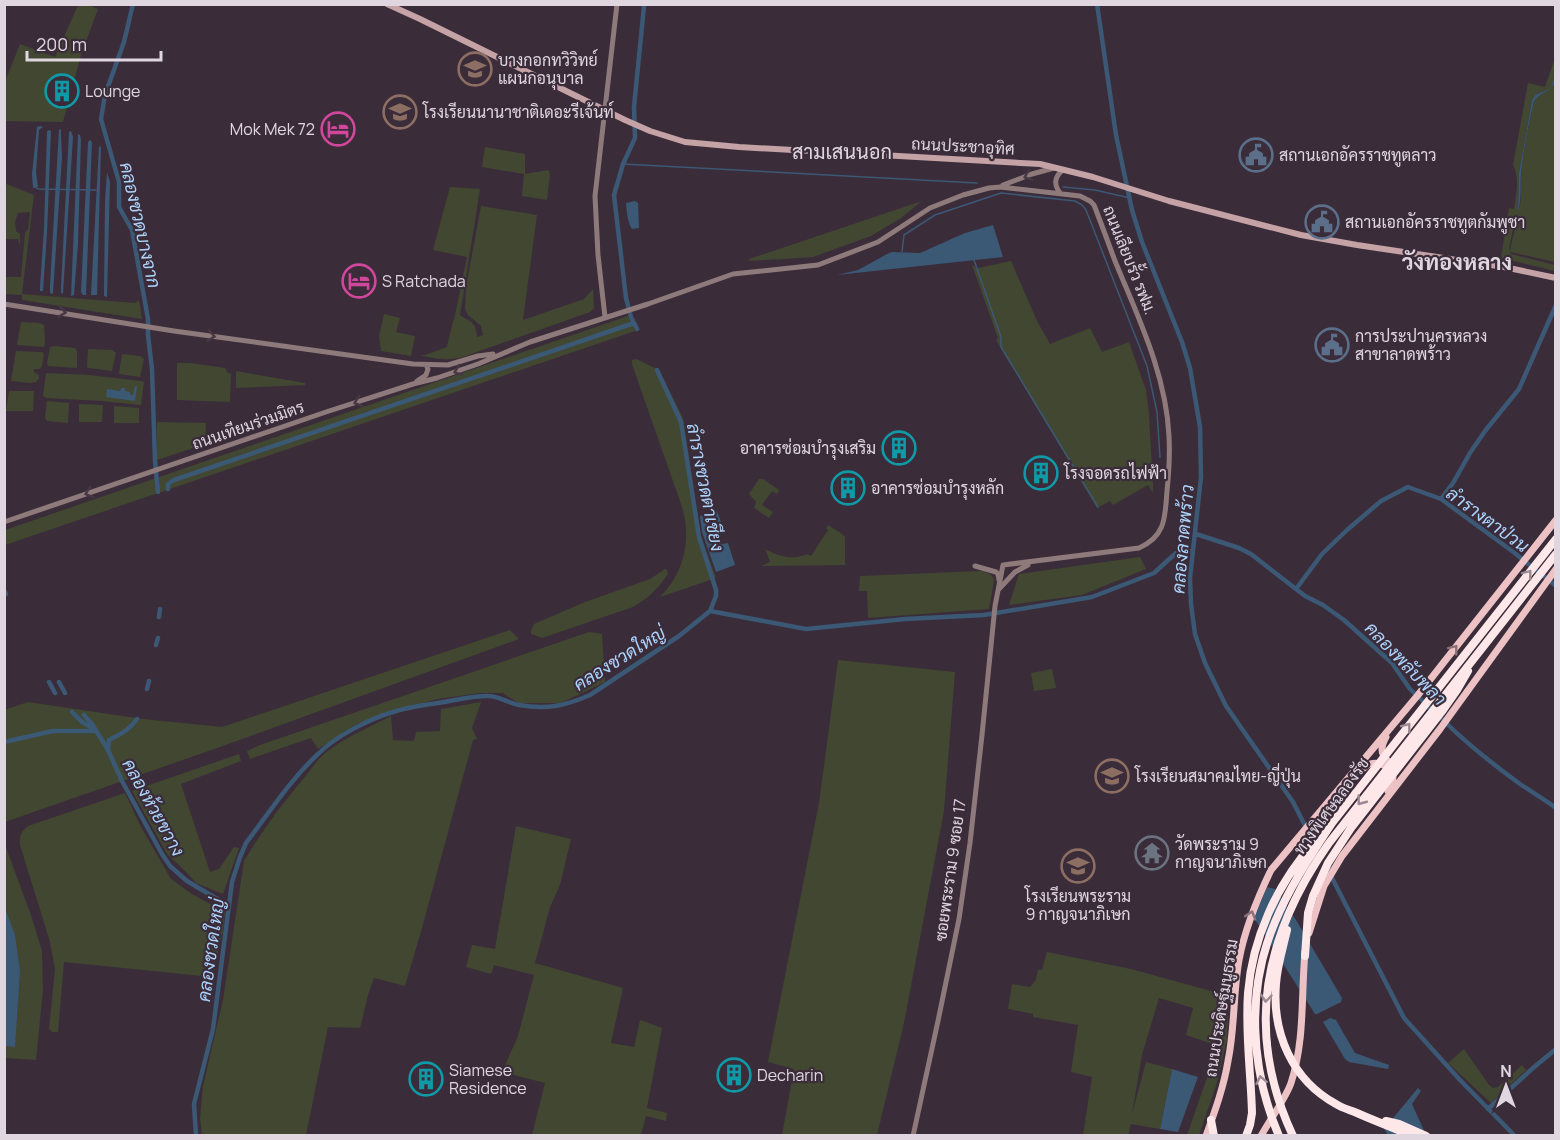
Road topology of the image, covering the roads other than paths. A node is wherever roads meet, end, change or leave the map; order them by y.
1 (387, 4) edge
2 (617, 4) edge
3 (605, 110) junction
4 (1059, 169) junction
5 (1000, 186) junction
6 (1060, 193) junction
7 (1556, 278) edge
8 (4, 303) edge
9 (605, 317) junction
10 (501, 353) junction
11 (426, 365) junction
12 (413, 384) junction
13 (1556, 520) edge
14 (4, 522) edge
15 (1556, 539) edge
16 (1556, 554) edge
17 (1036, 562) junction
18 (1003, 565) joint
19 (975, 566) dead end
20 (1556, 569) edge
21 (998, 591) junction
22 (1475, 656) junction
23 (1396, 721) junction
24 (1438, 732) junction
25 (1338, 792) junction
26 (1375, 813) junction
27 (1332, 823) junction
28 (1293, 902) junction
29 (1305, 956) junction
30 (1364, 1116) junction
31 (1211, 1120) junction
32 (913, 1136) edge
33 (1206, 1136) edge
34 (1214, 1136) edge
35 (1246, 1136) edge
36 (1261, 1136) edge
37 (1279, 1136) edge
38 (1293, 1136) edge
39 (1412, 1136) edge
40 (1426, 1136) edge

1 - 3 main road, ถนนประชาอุทิศ
2 - 3 street
3 - 4 main road, ถนนประชาอุทิศ
3 - 9 street
4 -> 5 street
4 - 6 street
4 - 7 main road, ถนนประชาอุทิศ
5 - 6 street, ถนนเลียบรั้ว รฟม.
5 - 9 street, ถนนเลียบรั้ว รฟม.
6 - 17 street, ถนนเลียบรั้ว รฟม.
8 -> 11 street, ถนนเทียมร่วมมิตร
9 - 10 street, ถนนเทียมร่วมมิตร
10 - 11 street, ถนนเทียมร่วมมิตร
10 -> 12 street, ถนนเทียมร่วมมิตร
11 - 12 street
12 -> 14 street, ถนนเทียมร่วมมิตร
23 -> 13 main road, ถนนประดิษฐ์มนูธรรม
27 -> 15 highway, ทางพิเศษฉลองรัช
16 - 22 highway, ทางพิเศษฉลองรัช
17 - 18 street, ถนนเลียบรั้ว รฟม.
17 - 21 street
18 - 21 street, ซอยพระราม 9 ซอย 17
19 - 21 street
20 - 24 main road
21 - 32 street, ซอยพระราม 9 ซอย 17
22 -> 28 highway, ทางพิเศษฉลองรัช
22 - 29 highway
23 - 24 main road
23 - 25 main road, ถนนประดิษฐ์มนูธรรม
24 - 26 main road
25 - 26 main road
31 -> 25 main road, ถนนประดิษฐ์มนูธรรม
26 - 29 main road
27 - 35 highway
37 -> 27 highway, ทางพิเศษฉลองรัช
28 - 30 highway
28 -> 38 highway, ทางพิเศษฉลองรัช
29 - 36 main road
30 - 39 highway
30 - 40 highway
31 - 33 main road, ถนนประดิษฐ์มนูธรรม
31 - 34 highway

